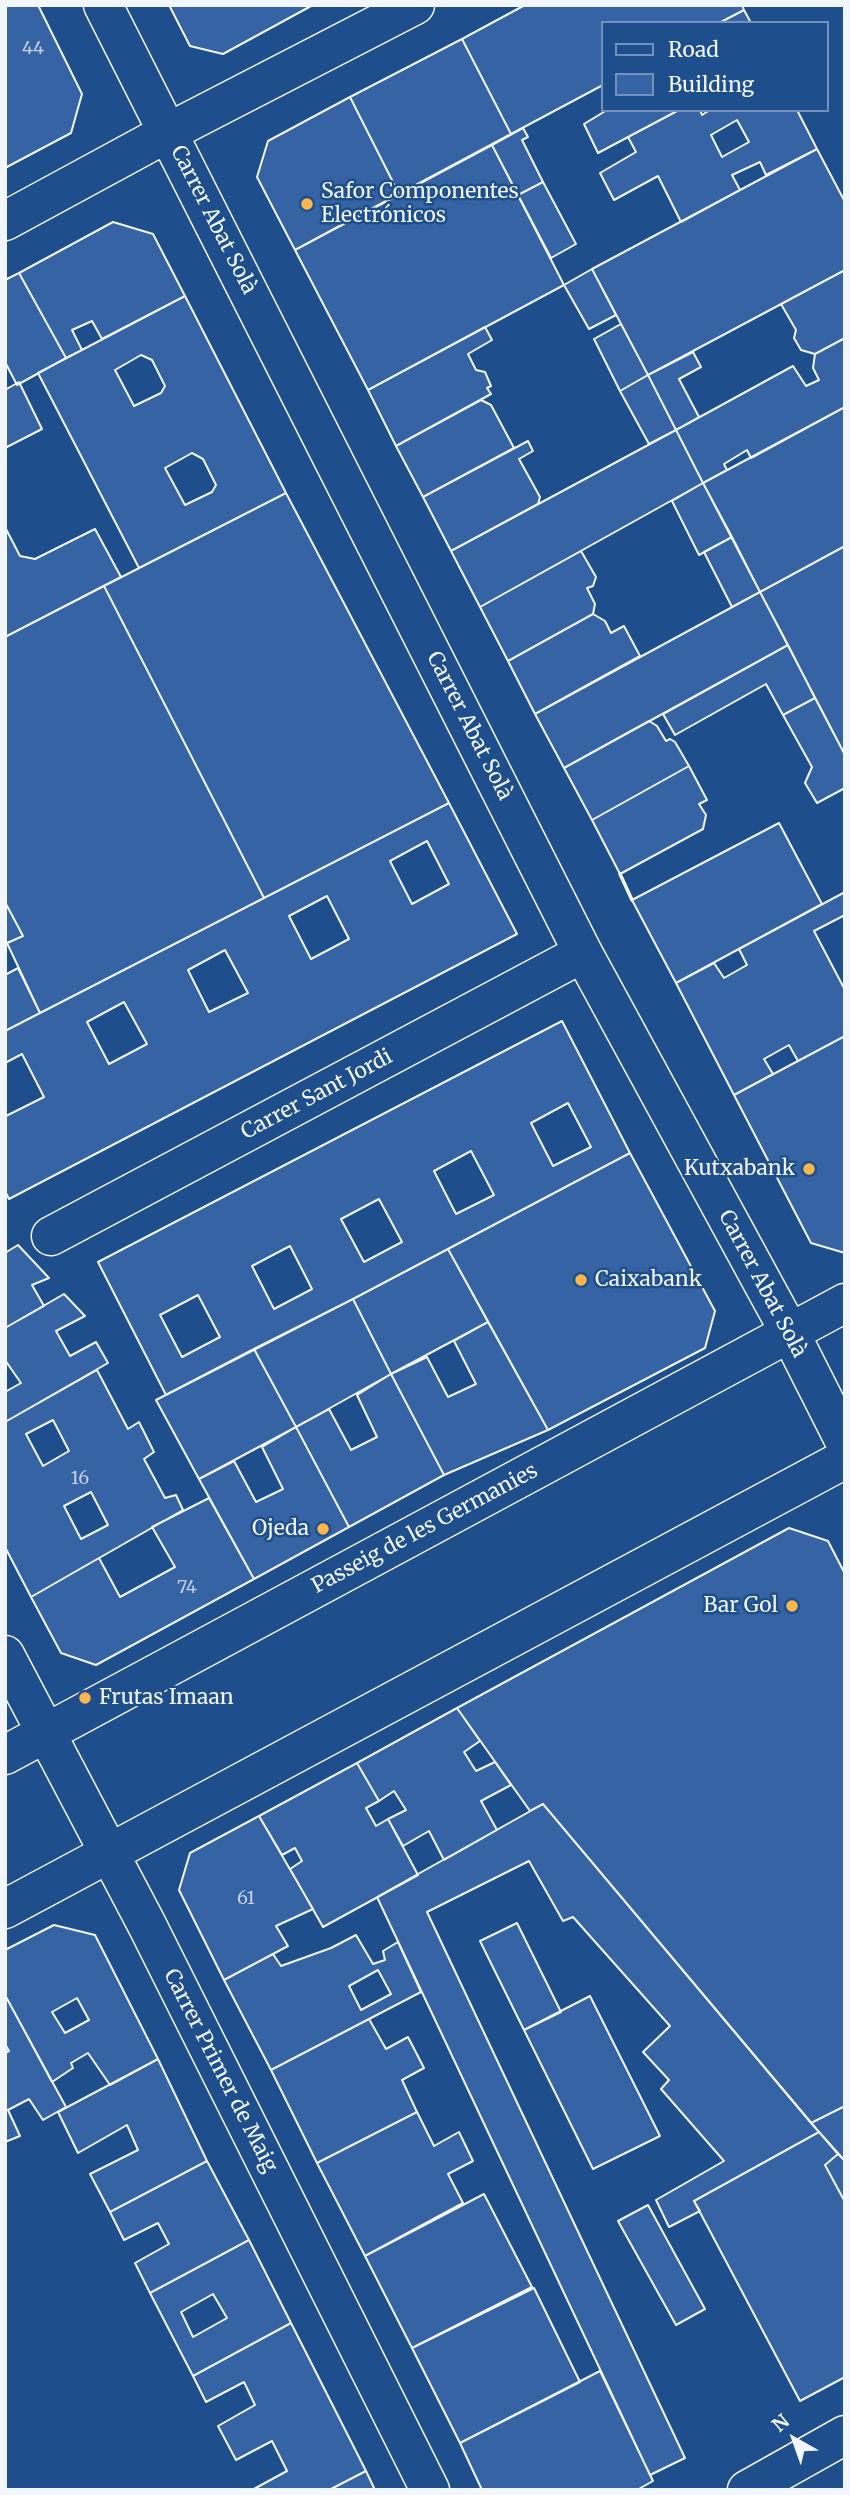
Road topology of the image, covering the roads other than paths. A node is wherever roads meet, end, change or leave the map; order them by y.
1 (103, 5) edge
2 (415, 5) edge
3 (169, 132) junction
4 (5, 220) edge
5 (583, 953) junction
6 (51, 1236) dead end
7 (845, 1303) edge
8 (790, 1334) junction
9 (845, 1442) edge
10 (845, 1459) edge
11 (5, 1655) edge
12 (46, 1733) junction
13 (5, 1755) edge
14 (111, 1854) junction
15 (5, 1909) edge
16 (845, 2435) edge
17 (430, 2490) edge
18 (747, 2490) edge

1 - 3 street, Carrer Abat Solà
2 - 3 street
3 - 4 street
3 - 5 street, Carrer Abat Solà
5 - 6 street, Carrer Sant Jordi
5 - 8 street, Carrer Abat Solà
7 - 8 street, Passeig de les Germanies
8 - 9 street, Carrer Abat Solà
8 - 12 street, Passeig de les Germanies
10 - 14 street
11 - 12 street, Carrer Primer de Maig
12 - 13 street, Passeig de les Germanies
12 - 14 street, Carrer Primer de Maig
14 - 15 street
14 - 17 street, Carrer Primer de Maig
16 - 18 street

